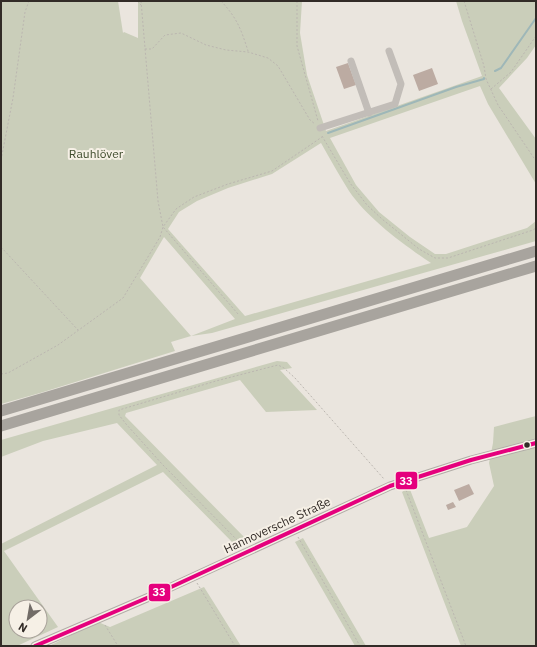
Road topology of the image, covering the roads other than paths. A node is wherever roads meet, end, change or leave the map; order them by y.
1 (389, 51) dead end
2 (351, 61) dead end
3 (369, 112) junction
4 (320, 128) road end
5 (536, 251) edge
6 (536, 266) edge
7 (1, 411) edge
8 (1, 426) edge
9 (536, 443) edge
10 (35, 646) edge

1 - 3 lane
2 - 3 lane
3 - 4 lane
5 - 7 highway
6 - 8 highway
9 - 10 main road, Hannoversche Straße

